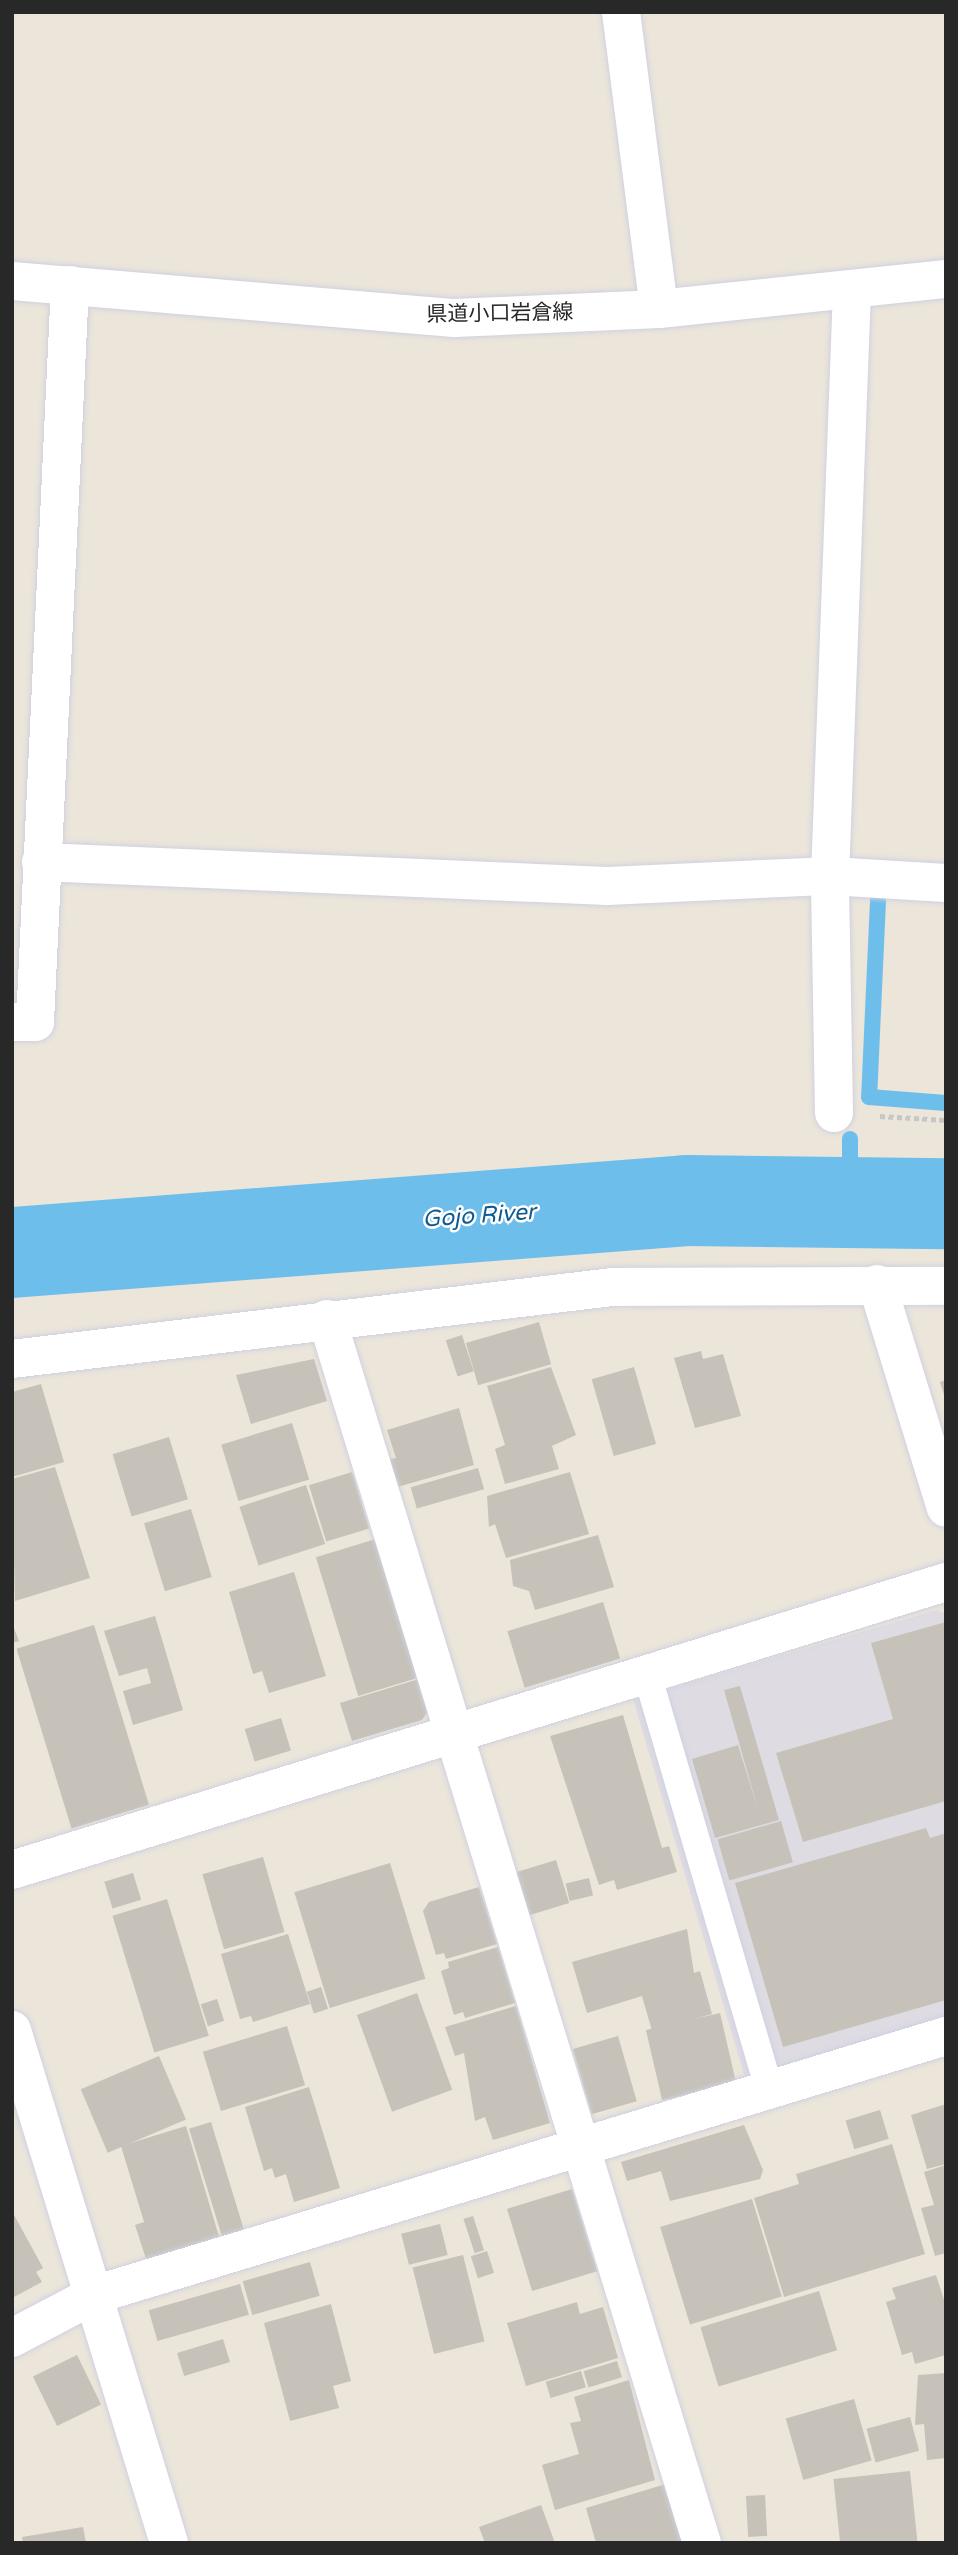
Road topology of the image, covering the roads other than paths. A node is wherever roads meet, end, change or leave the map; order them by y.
1 (621, 12) edge
2 (946, 279) edge
3 (12, 281) edge
4 (70, 285) junction
5 (852, 291) junction
6 (659, 309) junction
7 (41, 862) junction
8 (830, 876) junction
9 (946, 883) edge
10 (12, 1021) edge
11 (834, 1113) road end
12 (877, 1284) junction
13 (946, 1286) edge
14 (327, 1319) junction
15 (12, 1359) edge
16 (946, 1508) edge
17 (946, 1582) edge
18 (647, 1674) junction
19 (454, 1734) junction
20 (12, 1870) edge
21 (12, 2030) edge
22 (946, 2036) edge
23 (769, 2090) junction
24 (581, 2147) junction
25 (94, 2295) junction
26 (12, 2338) edge
27 (169, 2543) edge
28 (702, 2543) edge

1 - 6 street
2 - 5 street, 県道小口岩倉線
3 - 4 street, 県道小口岩倉線
4 - 6 street, 県道小口岩倉線
4 - 7 street
5 - 6 street, 県道小口岩倉線
5 - 8 street
7 - 8 street
7 - 10 street
8 - 9 street
8 - 11 street
12 - 13 street
12 - 14 street
12 - 16 street
14 - 15 street
14 - 19 street
17 - 18 street
18 - 19 street
18 - 23 lane
19 - 20 street
19 - 24 street
21 - 25 street
22 - 23 street
23 - 24 street
24 - 25 street
24 - 28 street
25 - 26 street
25 - 27 street

